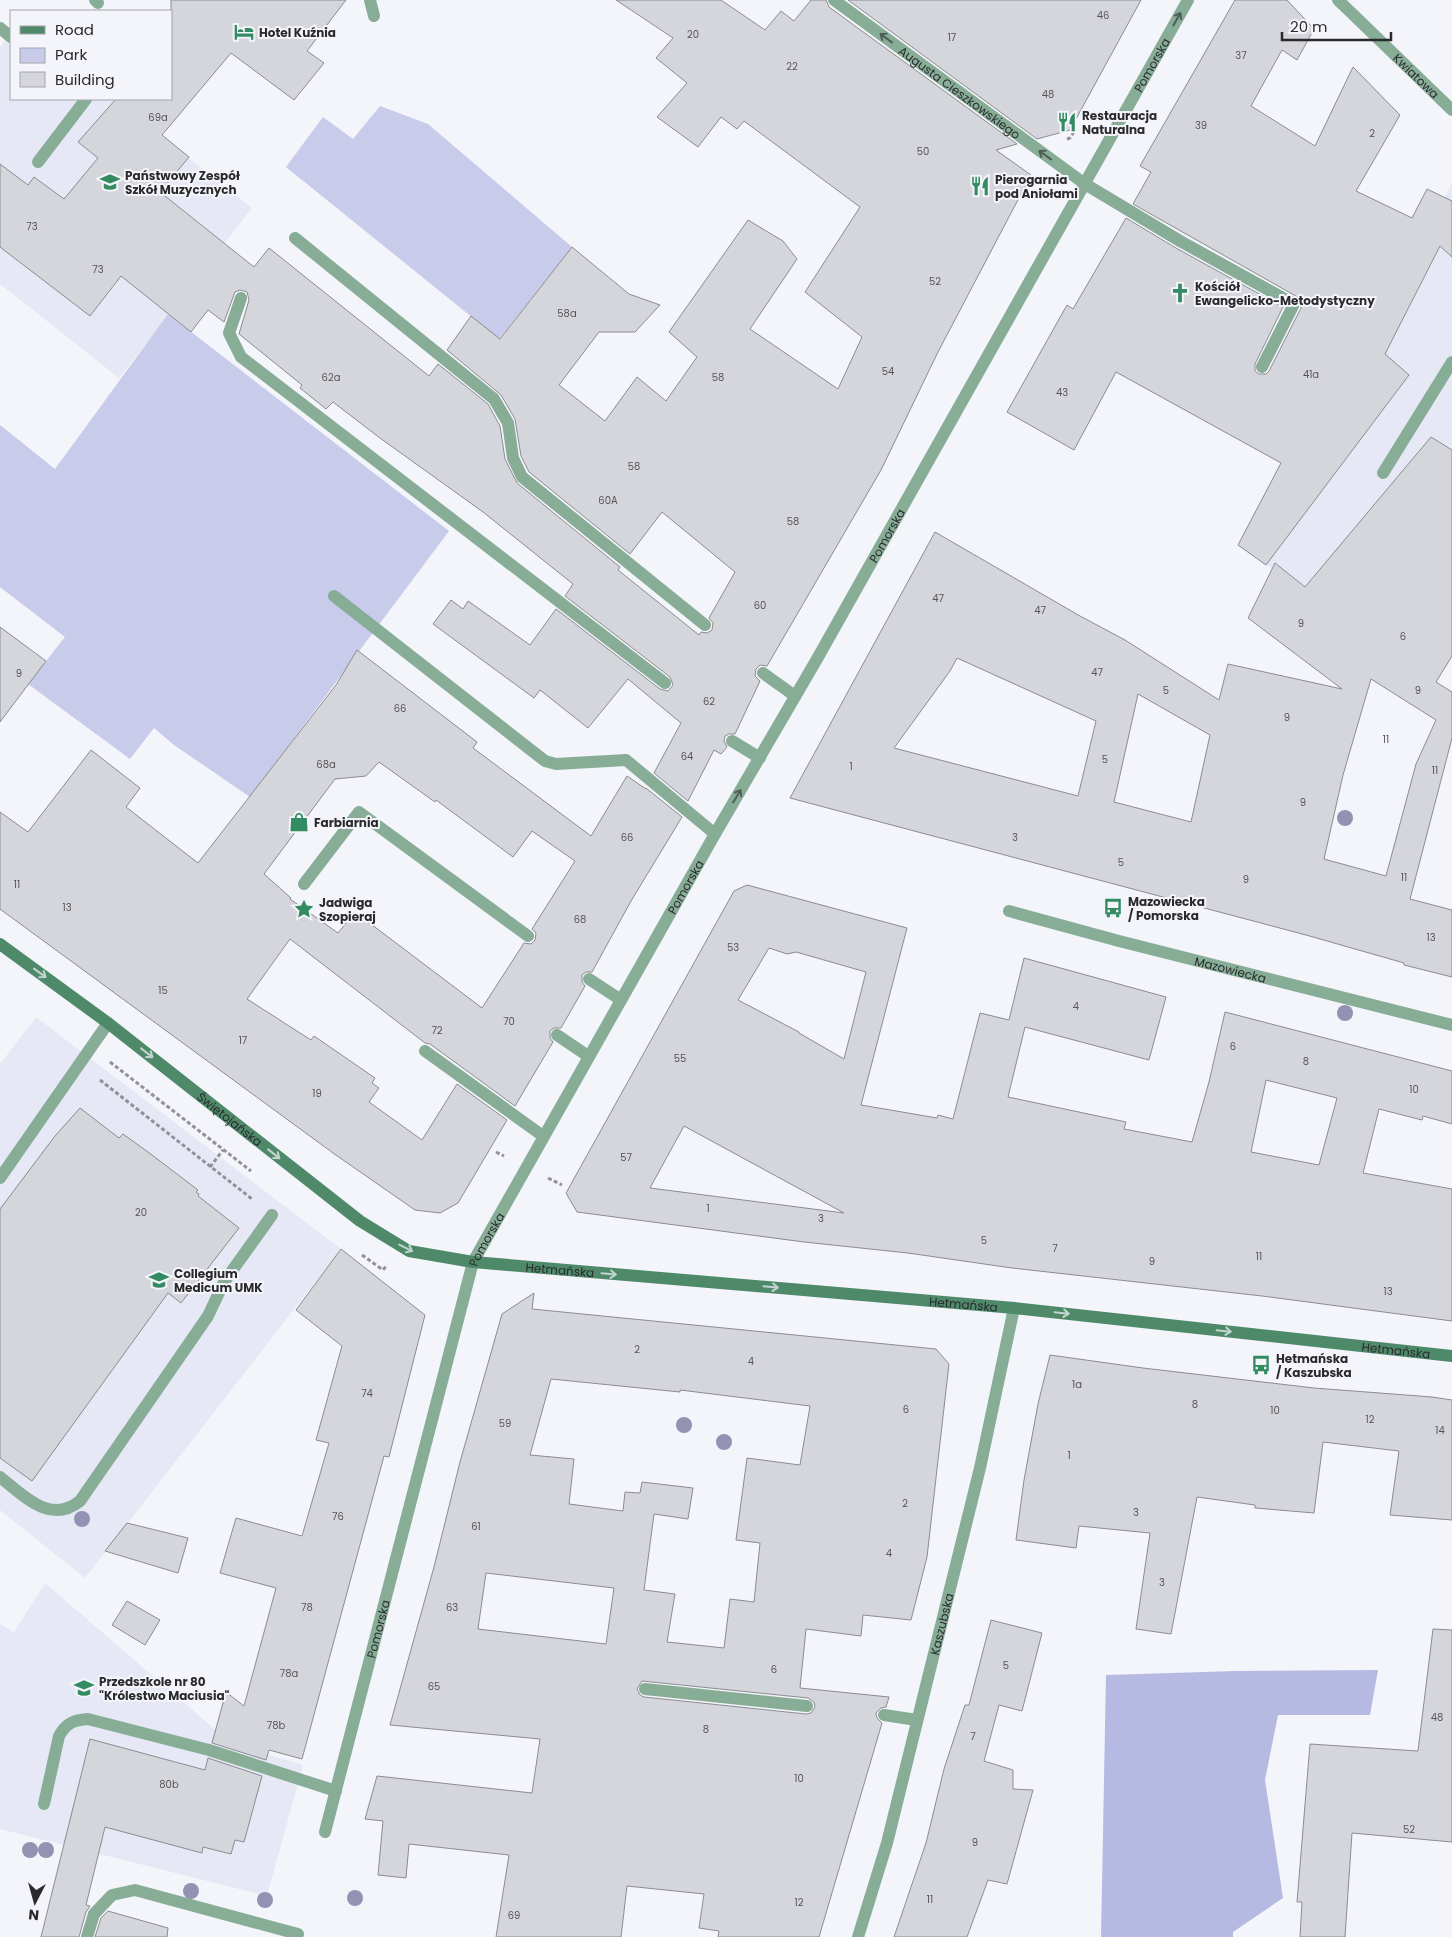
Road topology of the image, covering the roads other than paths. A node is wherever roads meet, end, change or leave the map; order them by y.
1 (370, 0) edge
2 (834, 0) edge
3 (1188, 0) edge
4 (1338, 0) edge
5 (374, 16) dead end
6 (0, 28) edge
7 (10, 36) edge
8 (85, 100) edge
9 (1452, 110) edge
10 (38, 162) dead end
11 (1085, 184) junction
12 (295, 238) dead end
13 (241, 298) dead end
14 (1452, 362) edge
15 (1262, 367) dead end
16 (1383, 473) dead end
17 (334, 596) dead end
18 (705, 625) dead end
19 (764, 673) dead end
20 (665, 683) dead end
21 (795, 696) junction
22 (732, 741) dead end
23 (760, 758) junction
24 (714, 834) junction
25 (304, 884) dead end
26 (1009, 911) dead end
27 (528, 936) dead end
28 (0, 944) edge
29 (589, 979) dead end
30 (621, 1000) junction
31 (108, 1023) junction
32 (1452, 1025) edge
33 (557, 1035) dead end
34 (425, 1051) dead end
35 (588, 1056) junction
36 (543, 1136) junction
37 (0, 1178) edge
38 (272, 1215) road end
39 (473, 1262) junction
40 (1014, 1308) junction
41 (1452, 1356) edge
42 (0, 1477) edge
43 (645, 1689) dead end
44 (807, 1706) dead end
45 (884, 1715) dead end
46 (918, 1720) junction
47 (336, 1791) junction
48 (44, 1804) dead end
49 (325, 1832) dead end
50 (298, 1934) dead end
51 (87, 1937) edge
52 (858, 1937) edge

1 - 5 street
11 -> 2 street, Augusta Cieszkowskiego
11 -> 3 street, Pomorska
4 - 9 street, Kwiatowa
6 - 7 street
8 - 10 street
11 - 15 street, Augusta Cieszkowskiego
11 - 21 street, Pomorska
12 - 18 street
13 - 20 street
14 - 16 street
17 - 24 street
19 - 21 street
21 - 23 street, Pomorska
22 - 23 street
24 -> 23 street, Pomorska
24 - 30 street, Pomorska
25 - 27 street
26 - 32 street, Mazowiecka
28 -> 31 street, Świętojańska
29 - 30 street
30 - 35 street, Pomorska
31 - 37 street
31 -> 39 street, Świętojańska
33 - 35 street
34 - 36 street
35 - 36 street, Pomorska
36 - 39 street, Pomorska
38 - 42 street
39 -> 40 street, Hetmańska
39 - 47 street, Pomorska
40 -> 41 street, Hetmańska
40 - 46 street, Kaszubska
43 - 44 street
45 - 46 street
46 - 52 street, Kaszubska
47 - 48 street
47 - 49 street, Pomorska
50 - 51 street

